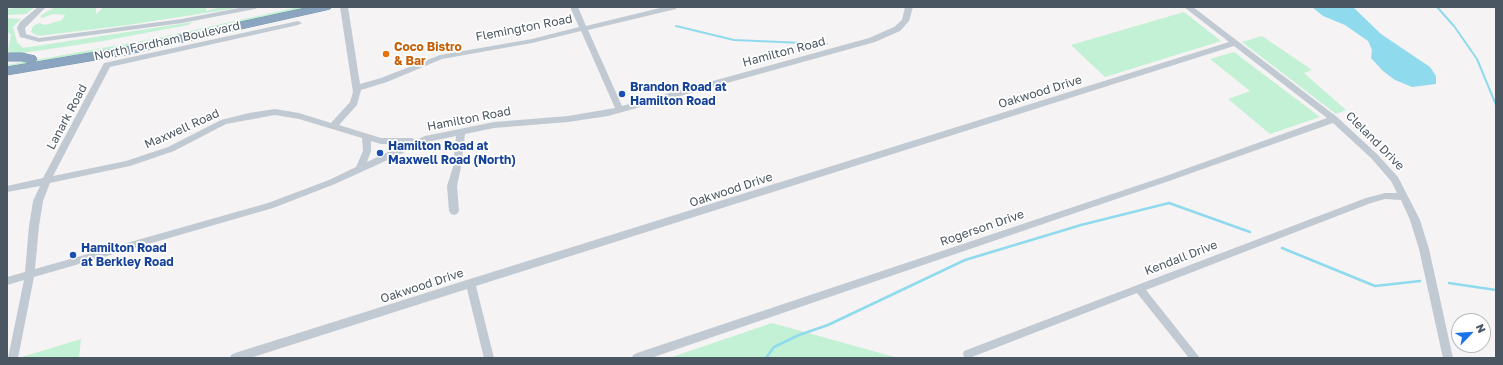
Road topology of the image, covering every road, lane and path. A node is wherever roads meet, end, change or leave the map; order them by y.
1 (42, 7) edge
2 (255, 7) edge
3 (291, 7) edge
4 (326, 7) edge
5 (344, 7) edge
6 (574, 7) edge
7 (673, 7) edge
8 (909, 7) edge
9 (1188, 7) edge
10 (298, 23) dead end
11 (583, 29) junction
12 (1235, 43) junction
13 (7, 57) edge
14 (7, 63) edge
15 (34, 63) junction
16 (7, 72) edge
17 (357, 88) junction
18 (620, 110) junction
19 (1334, 119) junction
20 (333, 126) junction
21 (461, 131) junction
22 (366, 137) junction
23 (425, 139) junction
24 (360, 169) junction
25 (47, 180) junction
26 (7, 189) edge
27 (1404, 197) junction
28 (454, 211) dead end
29 (30, 274) junction
30 (7, 281) edge
31 (470, 284) junction
32 (1139, 288) junction
33 (968, 354) dead end
34 (13, 358) edge
35 (235, 358) edge
36 (489, 358) edge
37 (637, 358) edge
38 (1195, 358) edge
39 (1448, 358) edge

1 - 2 street
3 - 15 highway, North Fordham Boulevard
4 - 15 highway, North Fordham Boulevard
5 - 17 street
6 - 11 street
7 - 11 street, Flemington Road
8 - 18 street, Hamilton Road
9 - 12 street, Cleland Drive
10 - 25 street, Lanark Road
11 - 17 street, Flemington Road
11 - 18 street
12 - 19 street, Cleland Drive
12 - 31 street, Oakwood Drive
13 - 15 highway
14 - 15 highway, North Fordham Boulevard
15 - 16 highway
17 - 20 street
18 - 21 street, Hamilton Road
19 - 27 street, Cleland Drive
19 - 37 street, Rogerson Drive
20 - 22 street, Maxwell Road
20 - 25 street, Maxwell Road
21 - 23 street, Hamilton Road
21 - 28 street
22 - 23 street, Maxwell Road
22 - 24 street
23 - 24 street, Hamilton Road
24 - 29 street, Hamilton Road
25 - 26 street, Maxwell Road
25 - 29 street, Lanark Road
27 - 32 street, Kendall Drive
27 - 39 street, Cleland Drive
29 - 30 street, Hamilton Road
29 - 34 street, Lanark Road
31 - 35 street, Oakwood Drive
31 - 36 street
32 - 33 street, Kendall Drive
32 - 38 street

